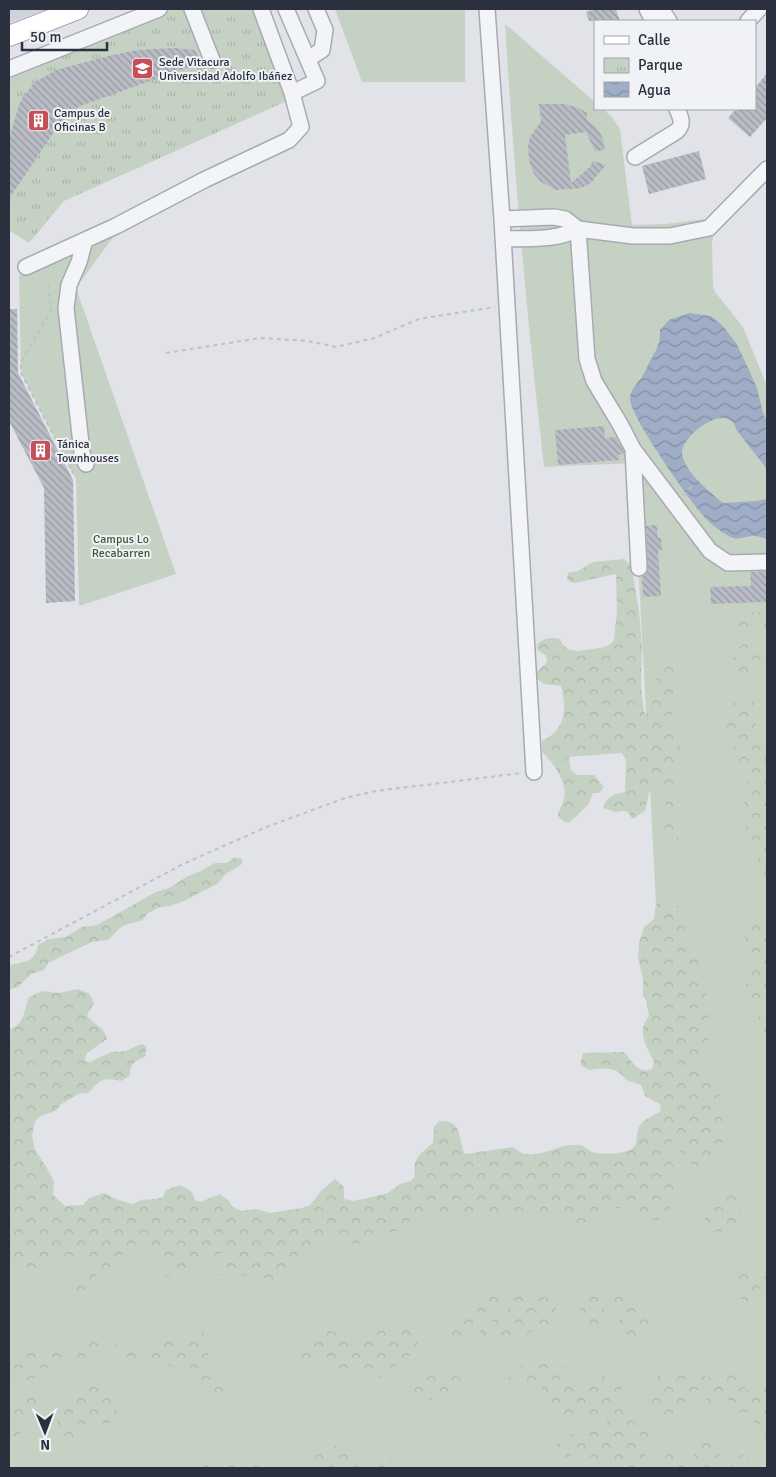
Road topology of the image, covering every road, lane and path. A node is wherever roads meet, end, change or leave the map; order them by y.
1 (78, 9) edge
2 (159, 9) edge
3 (192, 9) edge
4 (261, 9) edge
5 (286, 9) edge
6 (316, 9) edge
7 (487, 9) edge
8 (759, 9) edge
9 (653, 16) edge
10 (665, 20) edge
11 (749, 20) edge
12 (9, 36) edge
13 (308, 59) junction
14 (212, 60) dead end
15 (9, 69) edge
16 (292, 94) junction
17 (678, 110) edge
18 (635, 157) dead end
19 (767, 169) edge
20 (502, 219) junction
21 (578, 229) junction
22 (503, 239) junction
23 (85, 240) junction
24 (26, 267) dead end
25 (48, 284) dead end
26 (507, 306) junction
27 (166, 353) dead end
28 (634, 449) junction
29 (84, 459) joint
30 (767, 562) edge
31 (639, 568) dead end
32 (534, 772) joint
33 (9, 957) edge

1 - 12 main road
2 - 15 street
3 - 14 street
4 - 16 street
5 - 13 street
6 - 13 street
7 - 20 street
8 - 11 street
9 - 10 street
13 - 16 street
16 - 23 street
17 - 18 street
19 - 21 street
20 - 21 street
20 - 22 street
21 - 22 street
21 - 28 street
22 - 26 street
23 - 24 street
23 - 29 street
25 - 29 path
26 - 27 path
26 - 32 street
28 - 30 street
28 - 31 street
32 - 33 path

